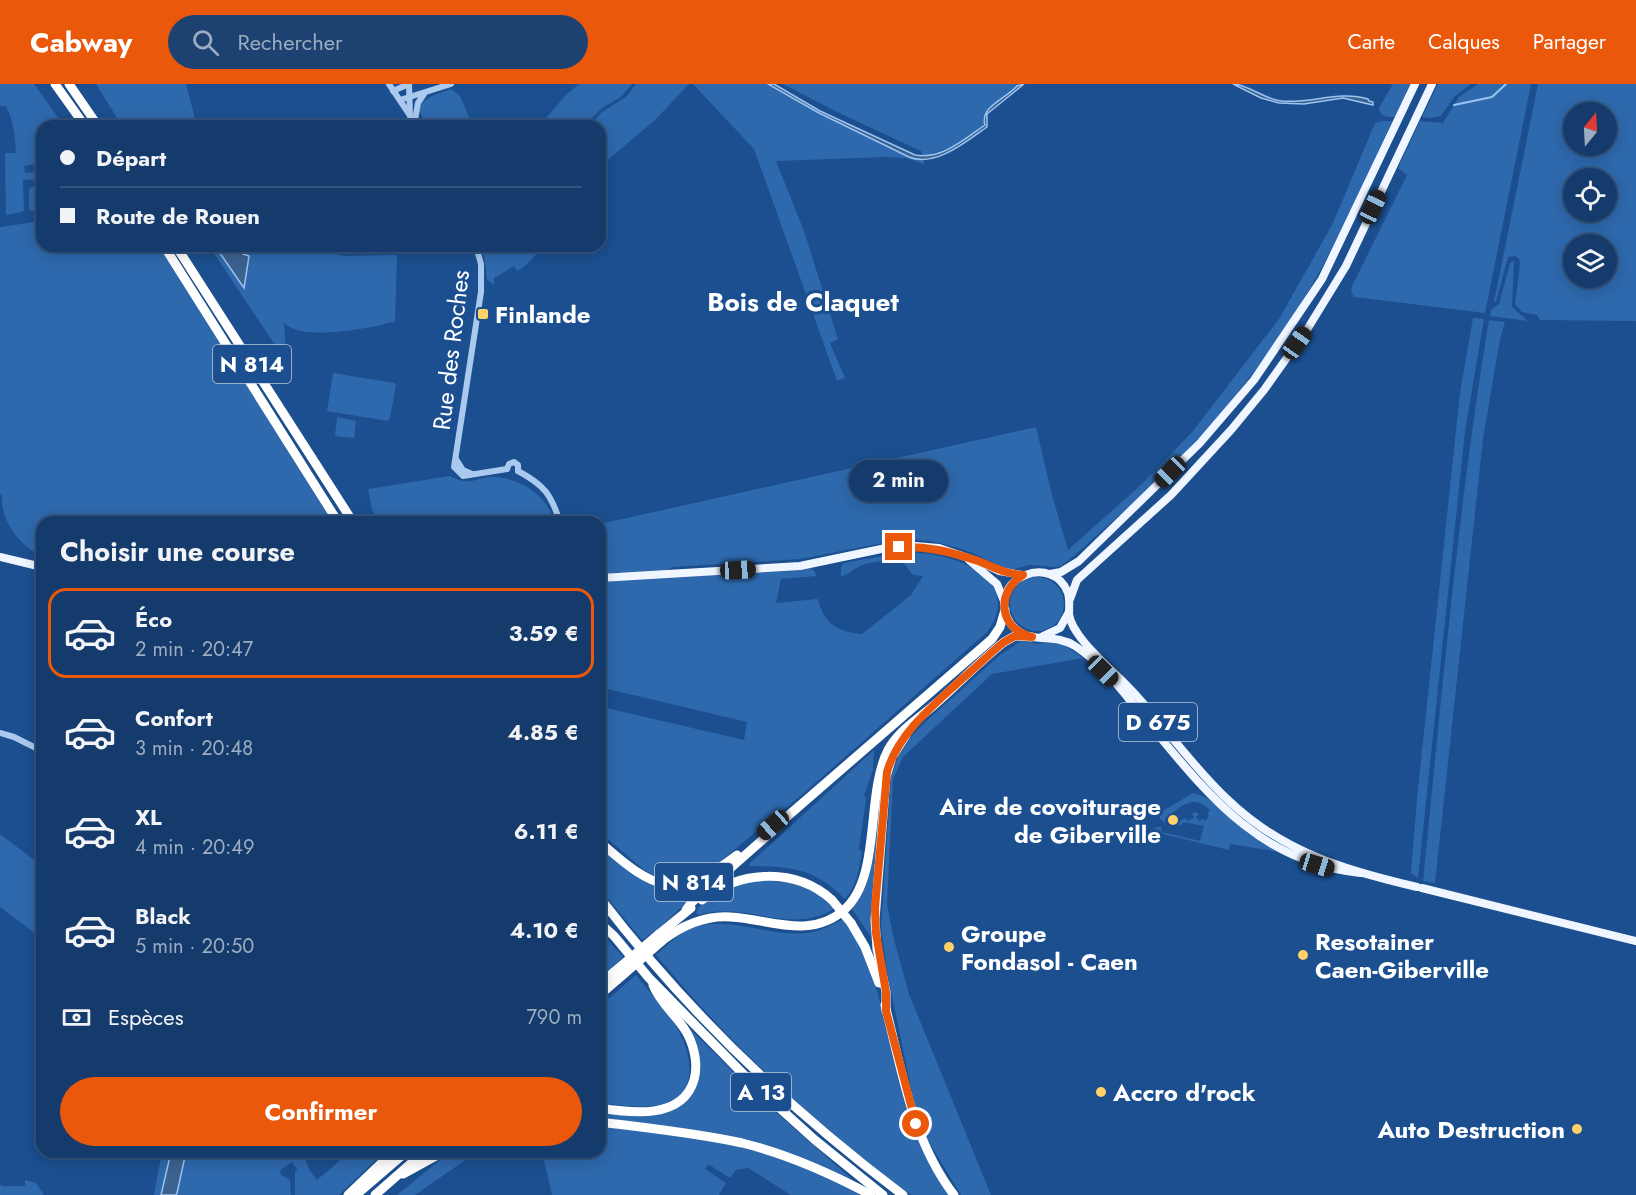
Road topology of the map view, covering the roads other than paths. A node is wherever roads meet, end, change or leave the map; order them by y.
1 (55, 84) edge
2 (69, 84) edge
3 (389, 84) edge
4 (409, 84) edge
5 (451, 84) edge
6 (1415, 84) edge
7 (1432, 84) edge
8 (393, 91) junction
9 (425, 93) junction
10 (410, 97) junction
11 (400, 100) junction
12 (411, 116) junction
13 (81, 120) edge
14 (94, 120) edge
15 (413, 120) edge
16 (416, 120) edge
17 (168, 252) edge
18 (180, 252) edge
19 (477, 252) edge
20 (334, 516) edge
21 (349, 516) edge
22 (558, 516) edge
23 (963, 556) junction
24 (0, 557) edge
25 (36, 566) edge
26 (1050, 574) junction
27 (1023, 575) junction
28 (606, 578) edge
29 (1069, 599) junction
30 (1004, 606) junction
31 (1069, 611) junction
32 (1037, 637) junction
33 (930, 709) junction
34 (0, 734) edge
35 (36, 748) edge
36 (782, 821) junction
37 (606, 847) edge
38 (1360, 873) junction
39 (606, 905) edge
40 (686, 910) junction
41 (606, 929) edge
42 (661, 937) junction
43 (1636, 941) edge
44 (616, 976) junction
45 (649, 978) junction
46 (606, 980) edge
47 (606, 988) edge
48 (886, 1011) junction
49 (606, 1109) edge
50 (606, 1123) edge
51 (387, 1158) edge
52 (399, 1158) edge
53 (424, 1158) edge
54 (348, 1195) edge
55 (356, 1195) edge
56 (375, 1195) edge
57 (871, 1195) edge
58 (883, 1195) edge
59 (903, 1195) edge
60 (954, 1195) edge

1 - 13 highway
2 - 14 highway
3 - 8 street
4 - 8 street
4 - 10 street
5 - 9 street
6 - 26 main road
7 - 29 main road
8 - 11 street
9 - 10 street
9 - 16 street
10 - 11 street
10 - 12 street
11 - 12 street
12 - 15 street
17 - 20 highway, N 814
18 - 21 highway, N 814
19 - 22 street, Rue des Roches
23 - 27 main road
23 - 28 main road
23 - 30 main road
24 - 25 main road
26 - 27 main road
26 - 29 main road
27 - 30 main road
29 - 31 main road
30 - 32 main road
30 - 36 highway, N 814
31 - 32 main road
31 - 38 main road, D 675
32 - 33 highway, N 814
32 - 38 main road, D 675
33 - 42 highway, N 814
33 - 48 highway
34 - 35 street
36 - 37 highway, N 814
36 - 40 highway, N 814
38 - 43 main road, D 675
39 - 59 highway, A 13
40 - 42 highway, N 814
40 - 48 highway, bridge
41 - 45 highway
42 - 44 highway, N 814, bridge
44 - 46 highway, N 814
44 - 47 highway, N 814
45 - 49 highway
45 - 58 highway, A 13
48 - 60 highway
50 - 57 highway
51 - 54 highway
52 - 55 highway
53 - 56 highway

